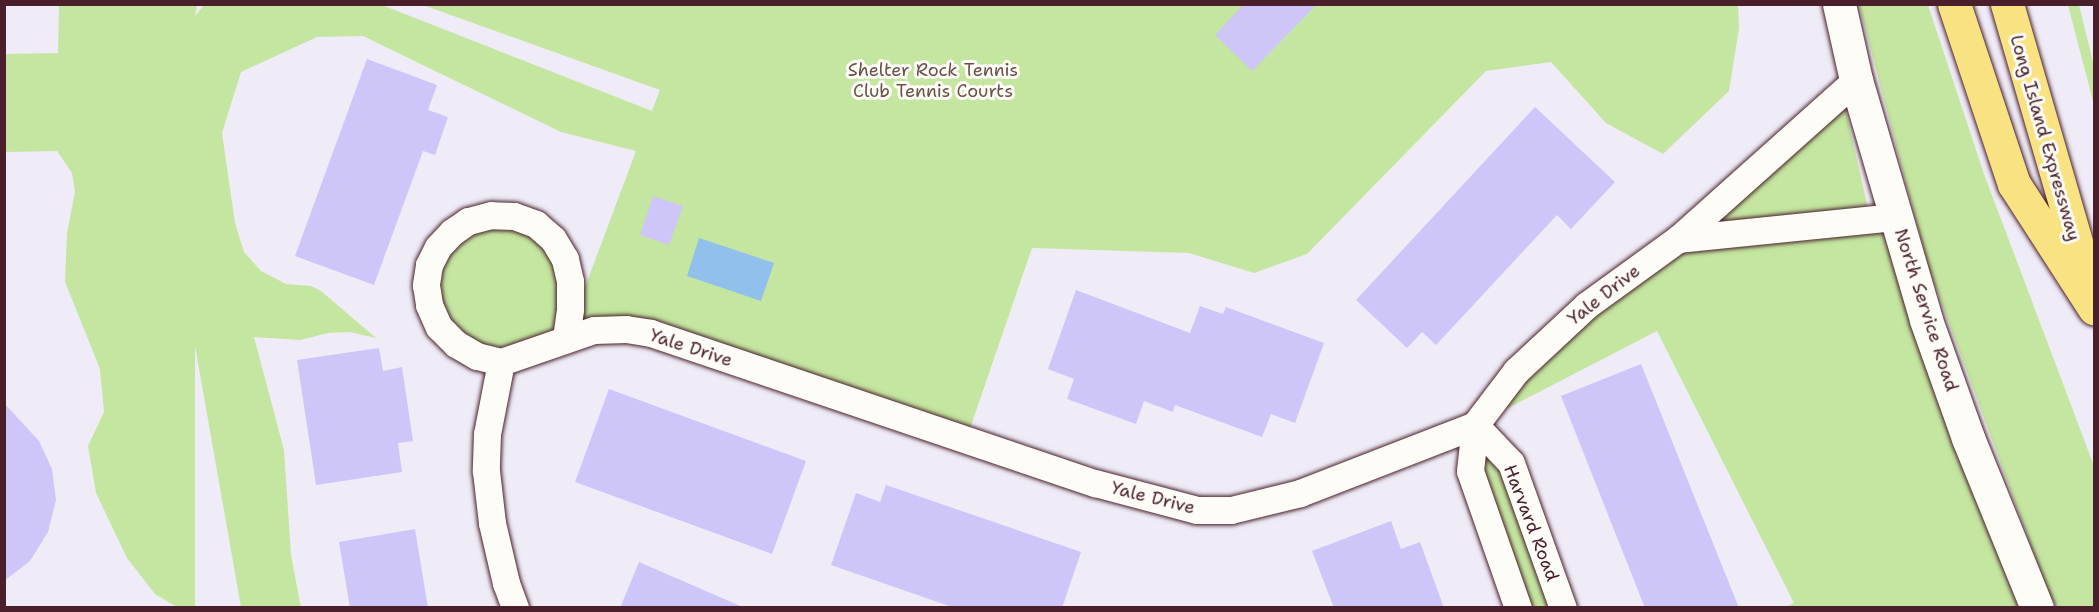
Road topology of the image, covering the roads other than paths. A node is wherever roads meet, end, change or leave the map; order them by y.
1 (1839, 4) edge
2 (1954, 4) edge
3 (2007, 4) edge
4 (1856, 80) junction
5 (1896, 217) junction
6 (1678, 239) junction
7 (2094, 307) edge
8 (566, 338) junction
9 (501, 362) junction
10 (1475, 424) junction
11 (515, 608) edge
12 (1518, 608) edge
13 (1563, 608) edge
14 (2037, 608) edge

1 - 4 main road, North Service Road
2 - 7 highway
3 - 7 highway, Long Island Expressway
4 - 5 main road, North Service Road
4 - 6 street, Yale Drive
5 - 6 street
5 - 14 main road, North Service Road
6 - 10 street, Yale Drive
8 - 9 street, Yale Drive
8 - 9 street
8 - 10 street, Yale Drive
9 - 11 street
10 - 12 street
10 - 13 street, Harvard Road

